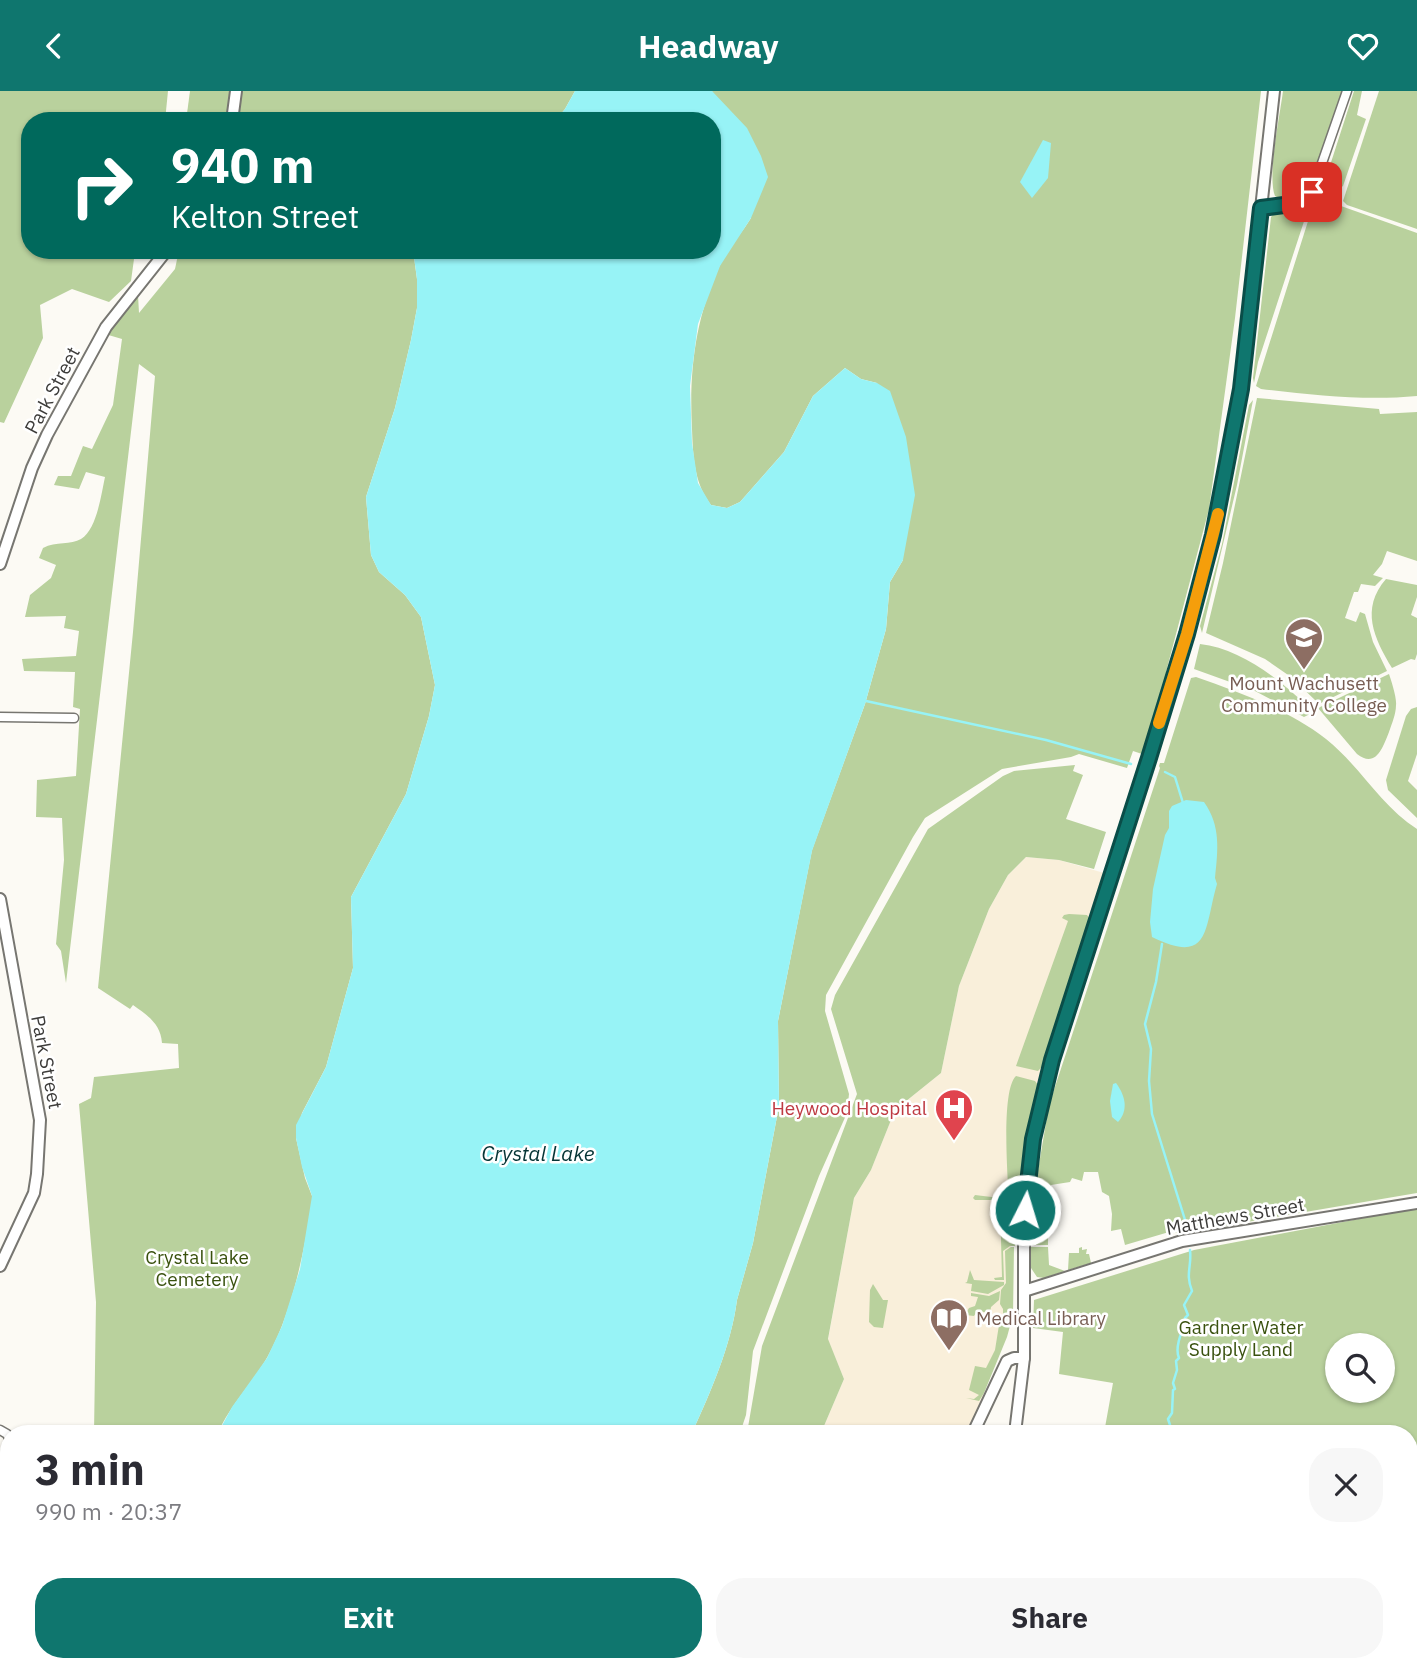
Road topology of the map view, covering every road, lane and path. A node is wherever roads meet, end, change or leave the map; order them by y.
1 (236, 91) edge
2 (1274, 91) edge
3 (1347, 91) edge
4 (233, 112) edge
5 (1261, 208) junction
6 (160, 259) edge
7 (0, 564) edge
8 (0, 716) edge
9 (74, 718) dead end
10 (0, 899) edge
11 (3, 935) edge
12 (1417, 1203) edge
13 (0, 1266) edge
14 (1024, 1291) junction
15 (1024, 1358) junction
16 (976, 1425) edge
17 (1016, 1425) edge

1 - 4 street
2 - 5 street
3 - 5 street
5 - 14 street
6 - 7 street, Park Street
8 - 9 street
10 - 11 street, Park Street
11 - 13 street, Park Street
12 - 14 street, Matthews Street
14 - 15 street
15 - 16 street
15 - 17 street

